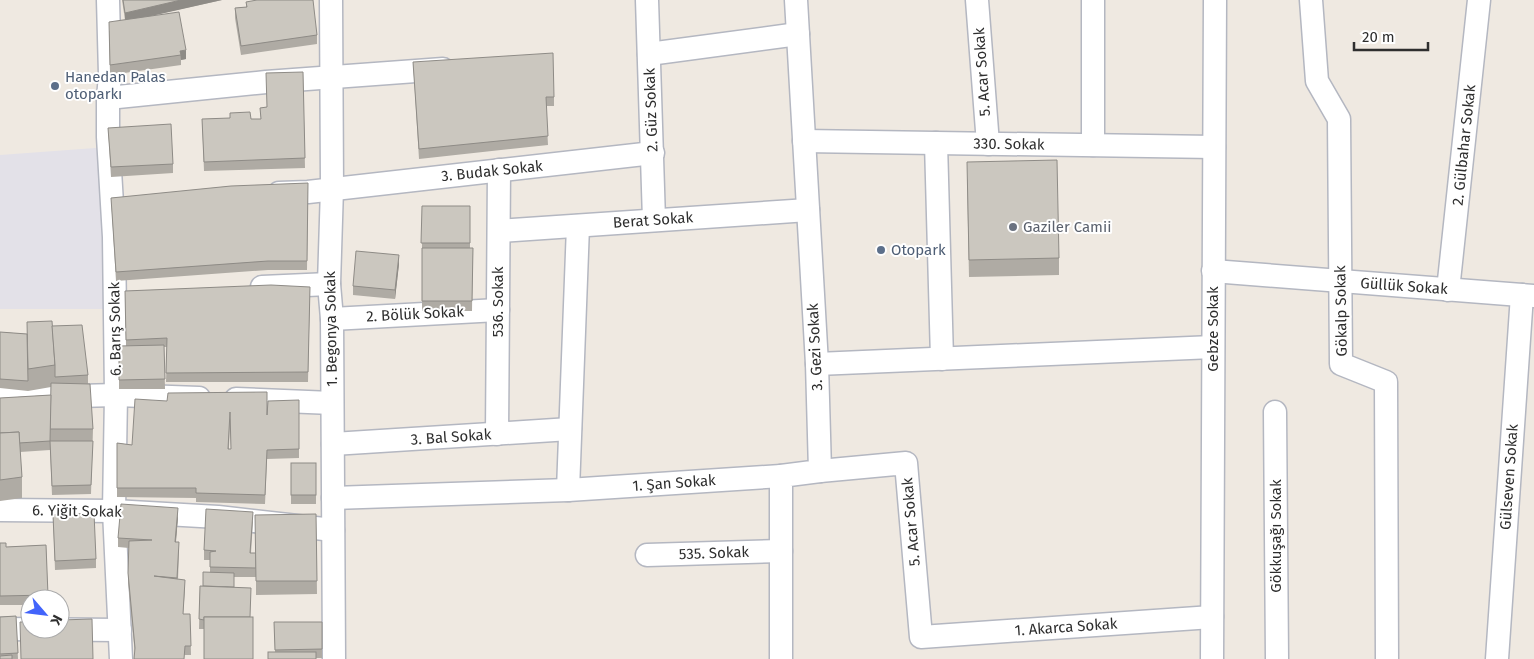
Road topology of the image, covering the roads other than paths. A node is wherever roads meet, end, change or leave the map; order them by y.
1 (108, 0) edge
2 (331, 0) edge
3 (648, 0) edge
4 (796, 0) edge
5 (977, 0) edge
6 (1093, 0) edge
7 (1215, 0) edge
8 (1311, 0) edge
9 (1479, 0) edge
10 (798, 34) junction
11 (649, 54) junction
12 (462, 68) edge
13 (331, 78) junction
14 (108, 98) junction
15 (804, 141) junction
16 (936, 143) junction
17 (988, 144) junction
18 (1093, 145) junction
19 (1214, 147) junction
20 (653, 153) junction
21 (499, 170) junction
22 (332, 188) junction
23 (256, 194) edge
24 (808, 210) junction
25 (654, 220) junction
26 (578, 226) junction
27 (499, 231) junction
28 (1213, 271) junction
29 (1340, 281) junction
30 (329, 284) junction
31 (236, 288) edge
32 (1448, 290) junction
33 (139, 293) edge
34 (114, 294) junction
35 (1528, 296) edge
36 (498, 310) junction
37 (332, 319) junction
38 (1213, 347) junction
39 (942, 358) junction
40 (817, 364) junction
41 (116, 394) junction
42 (0, 398) edge
43 (332, 403) junction
44 (1275, 412) dead end
45 (570, 429) junction
46 (497, 434) junction
47 (333, 444) junction
48 (820, 472) junction
49 (781, 476) junction
50 (568, 490) junction
51 (333, 498) junction
52 (0, 510) edge
53 (114, 511) junction
54 (333, 530) junction
55 (781, 551) junction
56 (647, 555) dead end
57 (1212, 617) junction
58 (0, 629) edge
59 (120, 630) junction
60 (921, 637) joint
61 (121, 659) edge
62 (334, 659) edge
63 (781, 659) edge
64 (1212, 659) edge
65 (1276, 659) edge
66 (1387, 659) edge
67 (1497, 659) edge

1 - 14 street, 6. Barış Sokak
2 - 13 street, 1. Begonya Sokak
3 - 11 street, 2. Güz Sokak
4 - 10 street, 3. Gezi Sokak
5 - 17 street, 5. Acar Sokak
6 - 18 street
7 - 19 street, Gebze Sokak
8 - 29 street, Gökalp Sokak
9 - 32 street, 2. Gülbahar Sokak
10 - 11 street
10 - 15 street, 3. Gezi Sokak
11 - 20 street, 2. Güz Sokak
12 - 13 street
13 - 14 street
13 - 22 street, 1. Begonya Sokak
14 - 34 street, 6. Barış Sokak
15 - 16 street, 330. Sokak
15 - 24 street, 3. Gezi Sokak
16 - 17 street, 330. Sokak
16 - 39 street
17 - 18 street, 330. Sokak
18 - 19 street, 330. Sokak
19 - 28 street, Gebze Sokak
20 - 21 street, 3. Budak Sokak
20 - 25 street, 2. Güz Sokak
21 - 22 street, 3. Budak Sokak
21 - 27 street, 536. Sokak
22 - 23 street, 3. Budak Sokak
22 - 30 street, 1. Begonya Sokak
24 - 25 street, Berat Sokak
24 - 40 street, 3. Gezi Sokak
25 - 26 street, Berat Sokak
26 - 27 street, Berat Sokak
26 - 45 street
27 - 36 street, 536. Sokak
28 - 29 street, Güllük Sokak
28 - 38 street, Gebze Sokak
29 - 32 street, Güllük Sokak
29 - 66 street, Gökalp Sokak
30 - 31 street
30 - 37 street, 1. Begonya Sokak
32 - 35 street, Güllük Sokak
33 - 34 street
34 - 41 street, 6. Barış Sokak
35 - 67 street, Gülseven Sokak
36 - 37 street, 2. Bölük Sokak
36 - 46 street, 536. Sokak
37 - 43 street, 1. Begonya Sokak
38 - 39 street
38 - 57 street, Gebze Sokak
39 - 40 street
40 - 48 street, 3. Gezi Sokak
41 - 42 street
41 - 43 street
41 - 53 street, 6. Barış Sokak
43 - 47 street, 1. Begonya Sokak
44 - 65 street, Gökkuşağı Sokak
45 - 46 street, 3. Bal Sokak
45 - 50 street
46 - 47 street, 3. Bal Sokak
47 - 51 street, 1. Begonya Sokak
48 - 49 street
48 - 60 street, 5. Acar Sokak
49 - 50 street, 1. Şan Sokak
49 - 55 street
50 - 51 street, 1. Şan Sokak
51 - 54 street, 1. Begonya Sokak
52 - 53 street, 6. Yiğit Sokak
53 - 54 street, 6. Yiğit Sokak
53 - 59 street, 6. Barış Sokak
54 - 62 street, 1. Begonya Sokak
55 - 56 street, 535. Sokak
55 - 63 street
57 - 60 street, 1. Akarca Sokak
57 - 64 street, Gebze Sokak
58 - 59 street
59 - 61 street, 6. Barış Sokak

